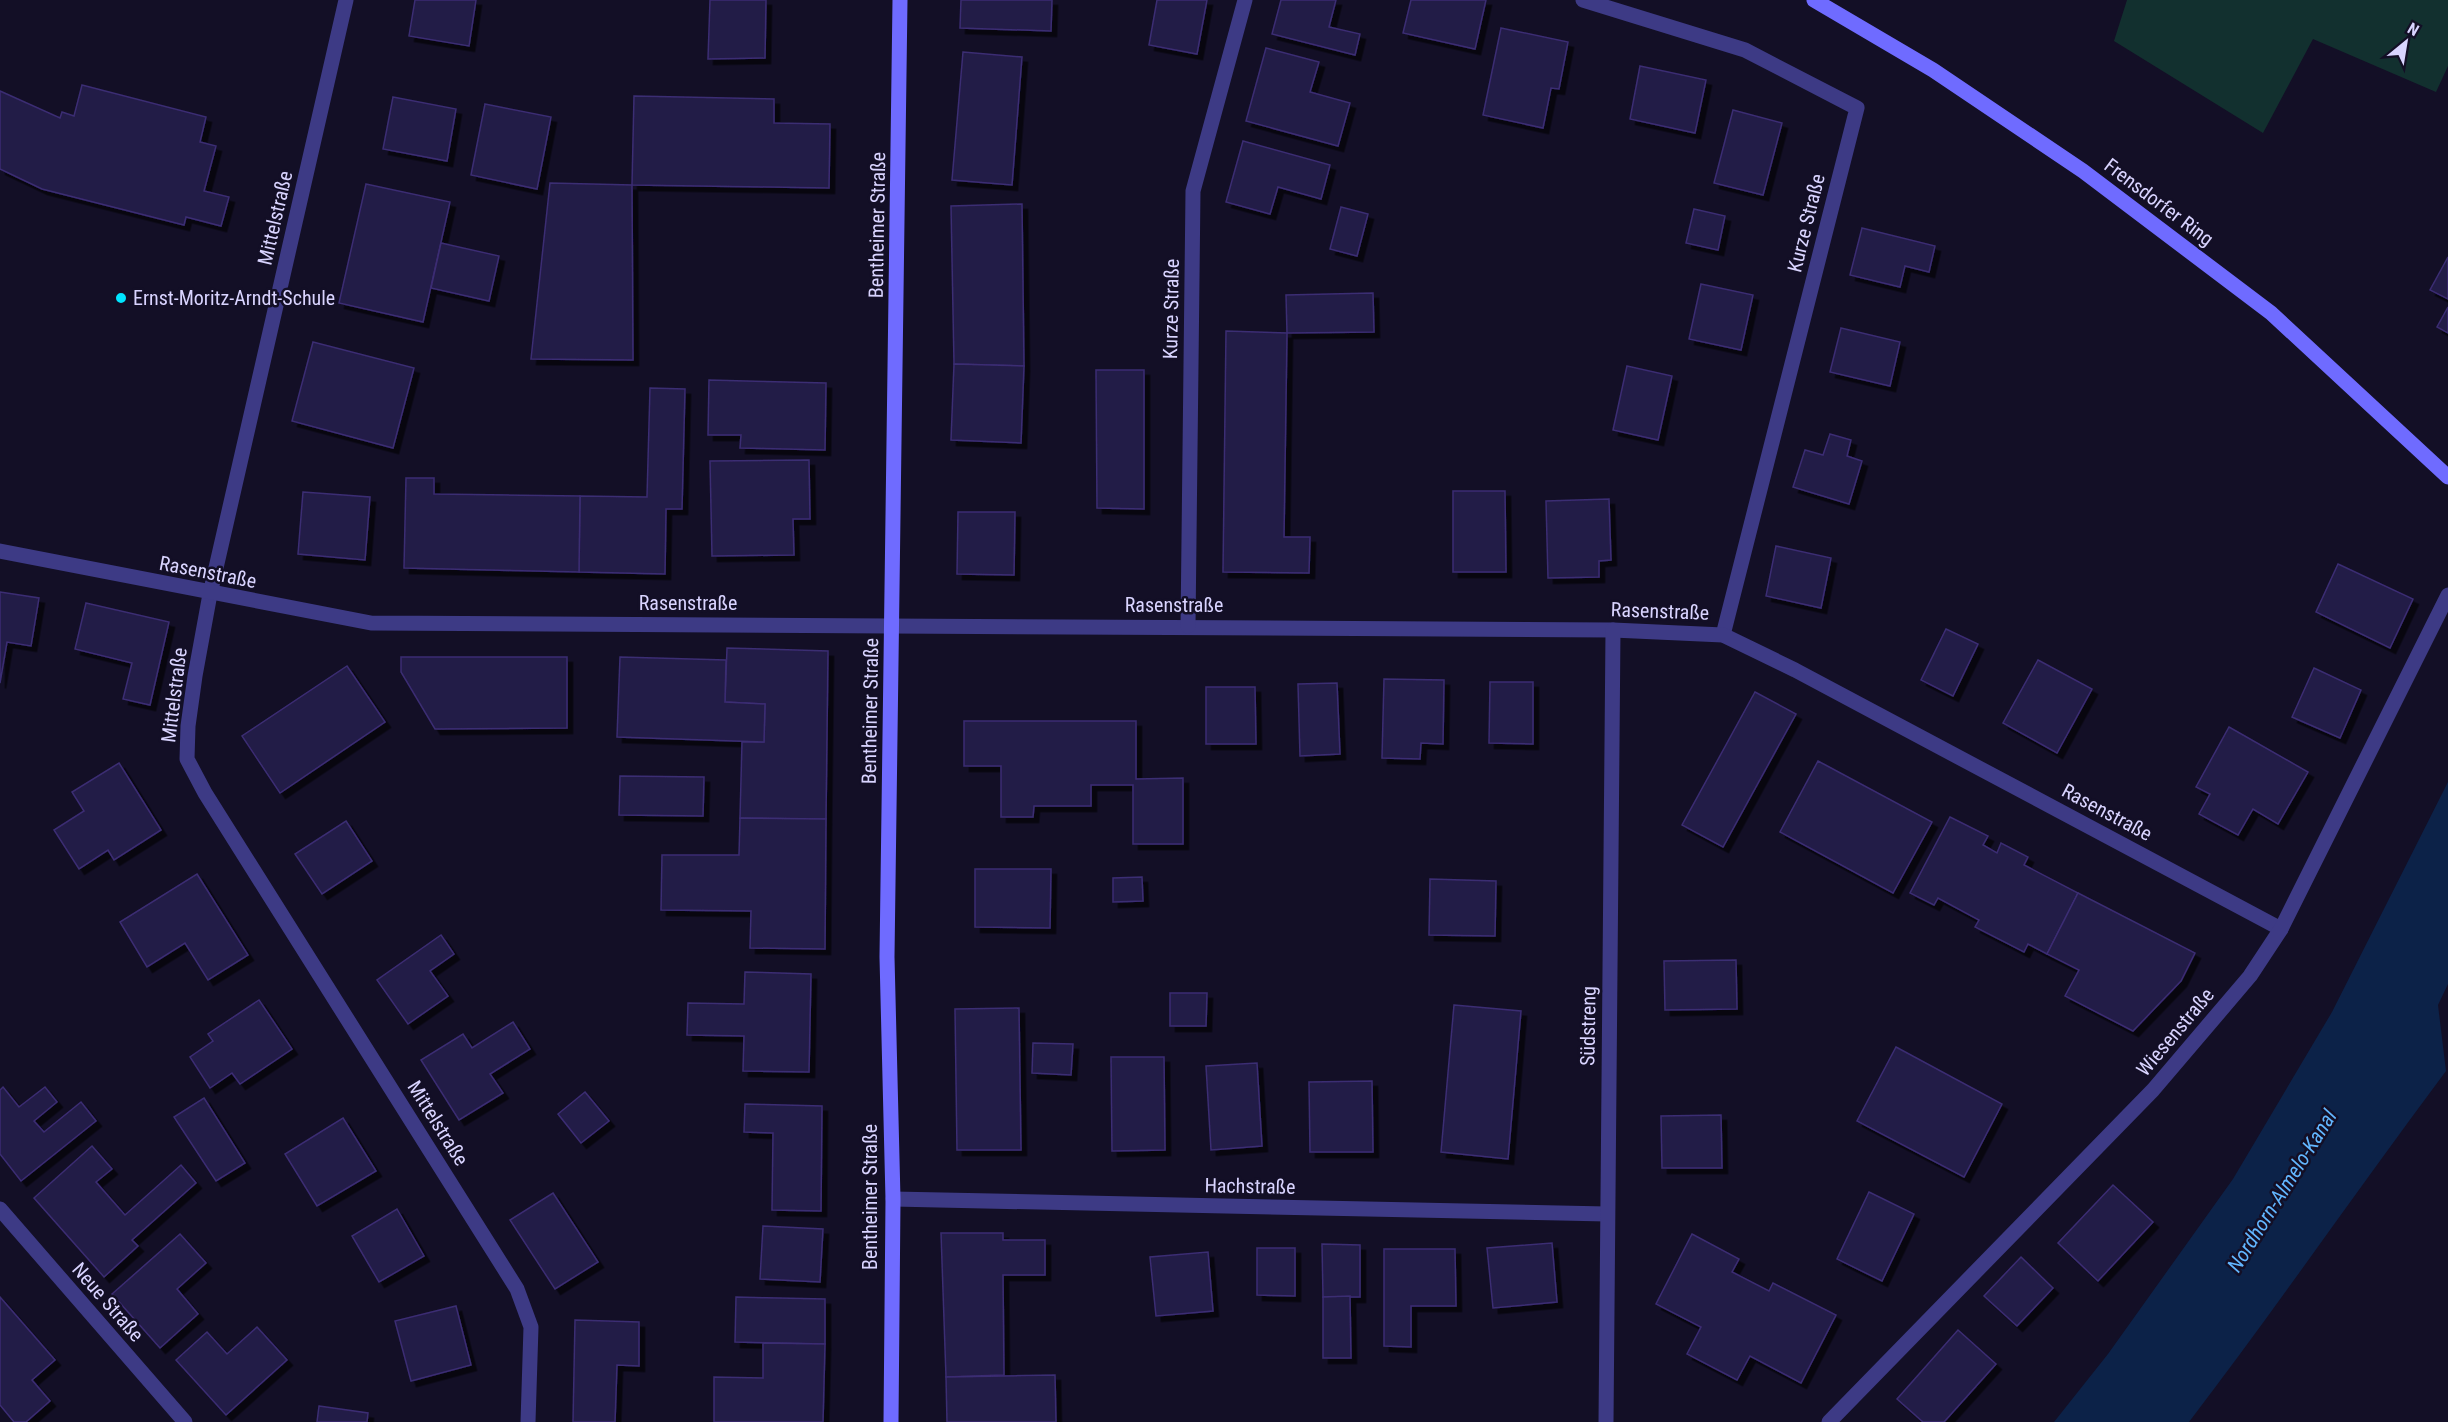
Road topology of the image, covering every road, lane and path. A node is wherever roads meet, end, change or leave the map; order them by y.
1 (346, 0) edge
2 (900, 0) edge
3 (1245, 0) edge
4 (1583, 0) edge
5 (1814, 0) edge
6 (2448, 477) edge
7 (0, 551) edge
8 (210, 594) junction
9 (2448, 595) edge
10 (893, 624) junction
11 (1188, 626) junction
12 (1613, 630) junction
13 (1723, 635) junction
14 (2281, 929) junction
15 (893, 1199) junction
16 (0, 1209) edge
17 (1607, 1214) junction
18 (185, 1422) edge
19 (528, 1422) edge
20 (891, 1422) edge
21 (1606, 1422) edge
22 (1829, 1422) edge

1 - 8 street, Mittelstraße
2 - 10 street, Bentheimer Straße
3 - 11 street, Kurze Straße
4 - 13 street, Kurze Straße
5 - 6 street, Frensdorfer Ring
7 - 8 street, Rasenstraße
8 - 10 street, Rasenstraße
8 - 19 street, Mittelstraße
9 - 14 street, Wiesenstraße
10 - 11 street, Rasenstraße
10 - 15 street, Bentheimer Straße
11 - 12 street, Rasenstraße
12 - 13 street, Rasenstraße
12 - 17 street, Südstreng
13 - 14 street, Rasenstraße
14 - 22 street, Wiesenstraße
15 - 17 street, Hachstraße
15 - 20 street, Bentheimer Straße
16 - 18 street, Neue Straße
17 - 21 street, Südstreng

